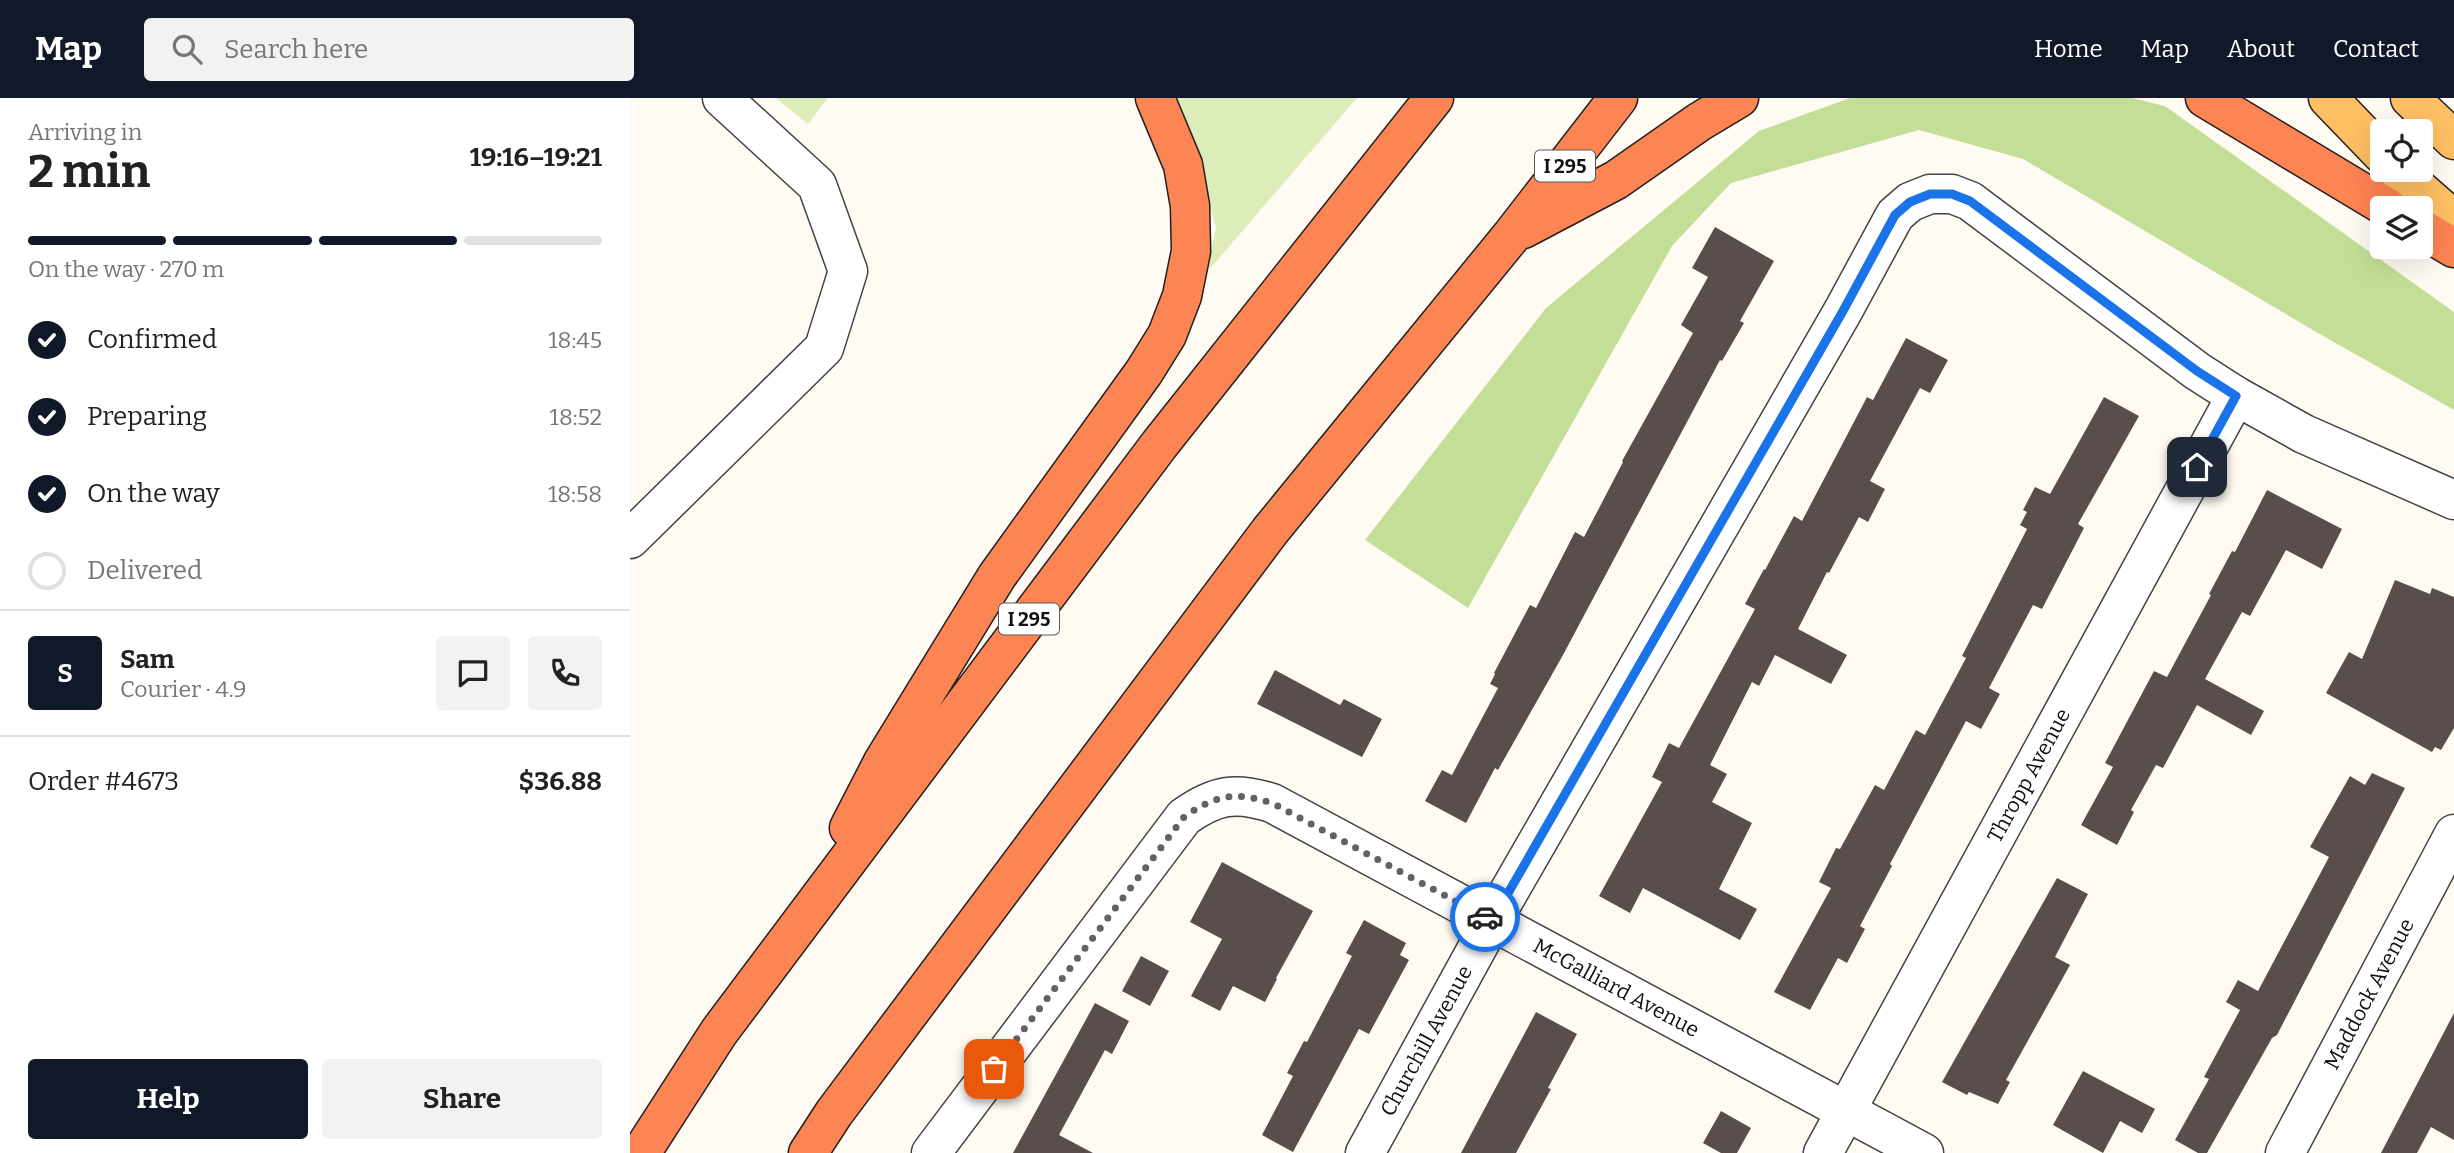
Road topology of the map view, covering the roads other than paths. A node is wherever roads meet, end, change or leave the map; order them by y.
1 (722, 98) edge
2 (1155, 98) edge
3 (1434, 98) edge
4 (1618, 98) edge
5 (1739, 98) edge
6 (2205, 98) edge
7 (2328, 98) edge
8 (2410, 98) edge
9 (2454, 140) edge
10 (2370, 142) edge
11 (2411, 182) edge
12 (2370, 197) edge
13 (2454, 220) edge
14 (1511, 235) junction
15 (2433, 236) edge
16 (2454, 248) edge
17 (2236, 396) junction
18 (2454, 500) edge
19 (630, 539) edge
20 (2454, 834) edge
21 (1492, 921) junction
22 (796, 929) junction
23 (1846, 1111) junction
24 (641, 1153) edge
25 (808, 1153) edge
26 (931, 1153) edge
27 (1365, 1153) edge
28 (1823, 1153) edge
29 (1924, 1153) edge
30 (2285, 1153) edge

1 - 19 street
2 - 22 highway
3 - 22 highway, I 295
4 - 14 highway, I 295
5 - 14 highway
6 - 12 highway
7 - 10 main road
8 - 9 main road
11 - 13 main road
14 - 25 highway, I 295
15 - 16 highway
17 - 18 street, Churchill Avenue
17 - 21 street, Churchill Avenue
17 - 23 street, Thropp Avenue
20 - 30 street, Maddock Avenue
21 - 23 street, McGalliard Avenue
21 - 26 street, McGalliard Avenue
21 - 27 street, Churchill Avenue
22 - 24 highway, I 295
23 - 28 street, Thropp Avenue
23 - 29 street, McGalliard Avenue

